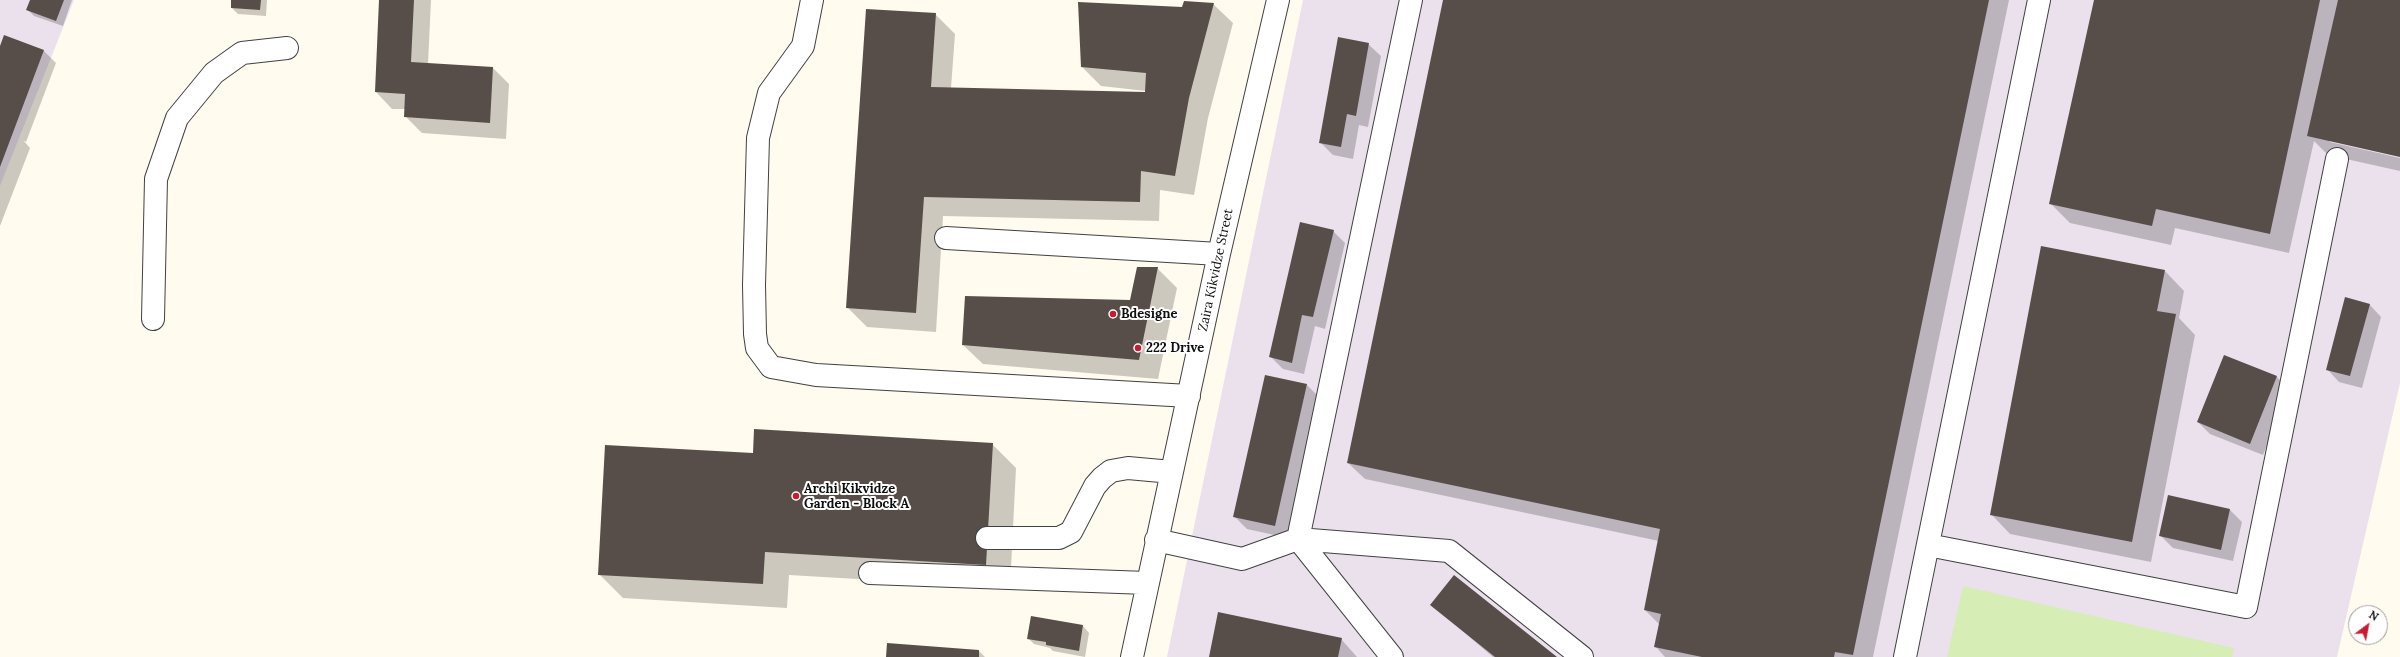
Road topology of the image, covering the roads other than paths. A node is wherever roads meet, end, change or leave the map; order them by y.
1 (812, 0) edge
2 (1278, 0) edge
3 (1411, 0) edge
4 (2039, 0) edge
5 (287, 48) dead end
6 (2337, 159) dead end
7 (946, 238) dead end
8 (1219, 254) junction
9 (153, 319) dead end
10 (1189, 396) junction
11 (1172, 472) junction
12 (987, 538) dead end
13 (1298, 539) junction
14 (1156, 540) junction
15 (1928, 545) junction
16 (870, 573) dead end
17 (1147, 583) junction
18 (1132, 657) edge
19 (1392, 657) edge
20 (1582, 657) edge
21 (1905, 657) edge

1 - 10 street
2 - 8 street, Zaira Kikvidze Street
3 - 13 street
4 - 15 street
5 - 9 street
6 - 15 street
7 - 8 street
8 - 10 street, Zaira Kikvidze Street
10 - 11 street, Zaira Kikvidze Street
11 - 12 street
11 - 14 street, Zaira Kikvidze Street
13 - 14 street
13 - 19 street
13 - 20 street
14 - 17 street, Zaira Kikvidze Street
15 - 21 street
16 - 17 street
17 - 18 street, Zaira Kikvidze Street

